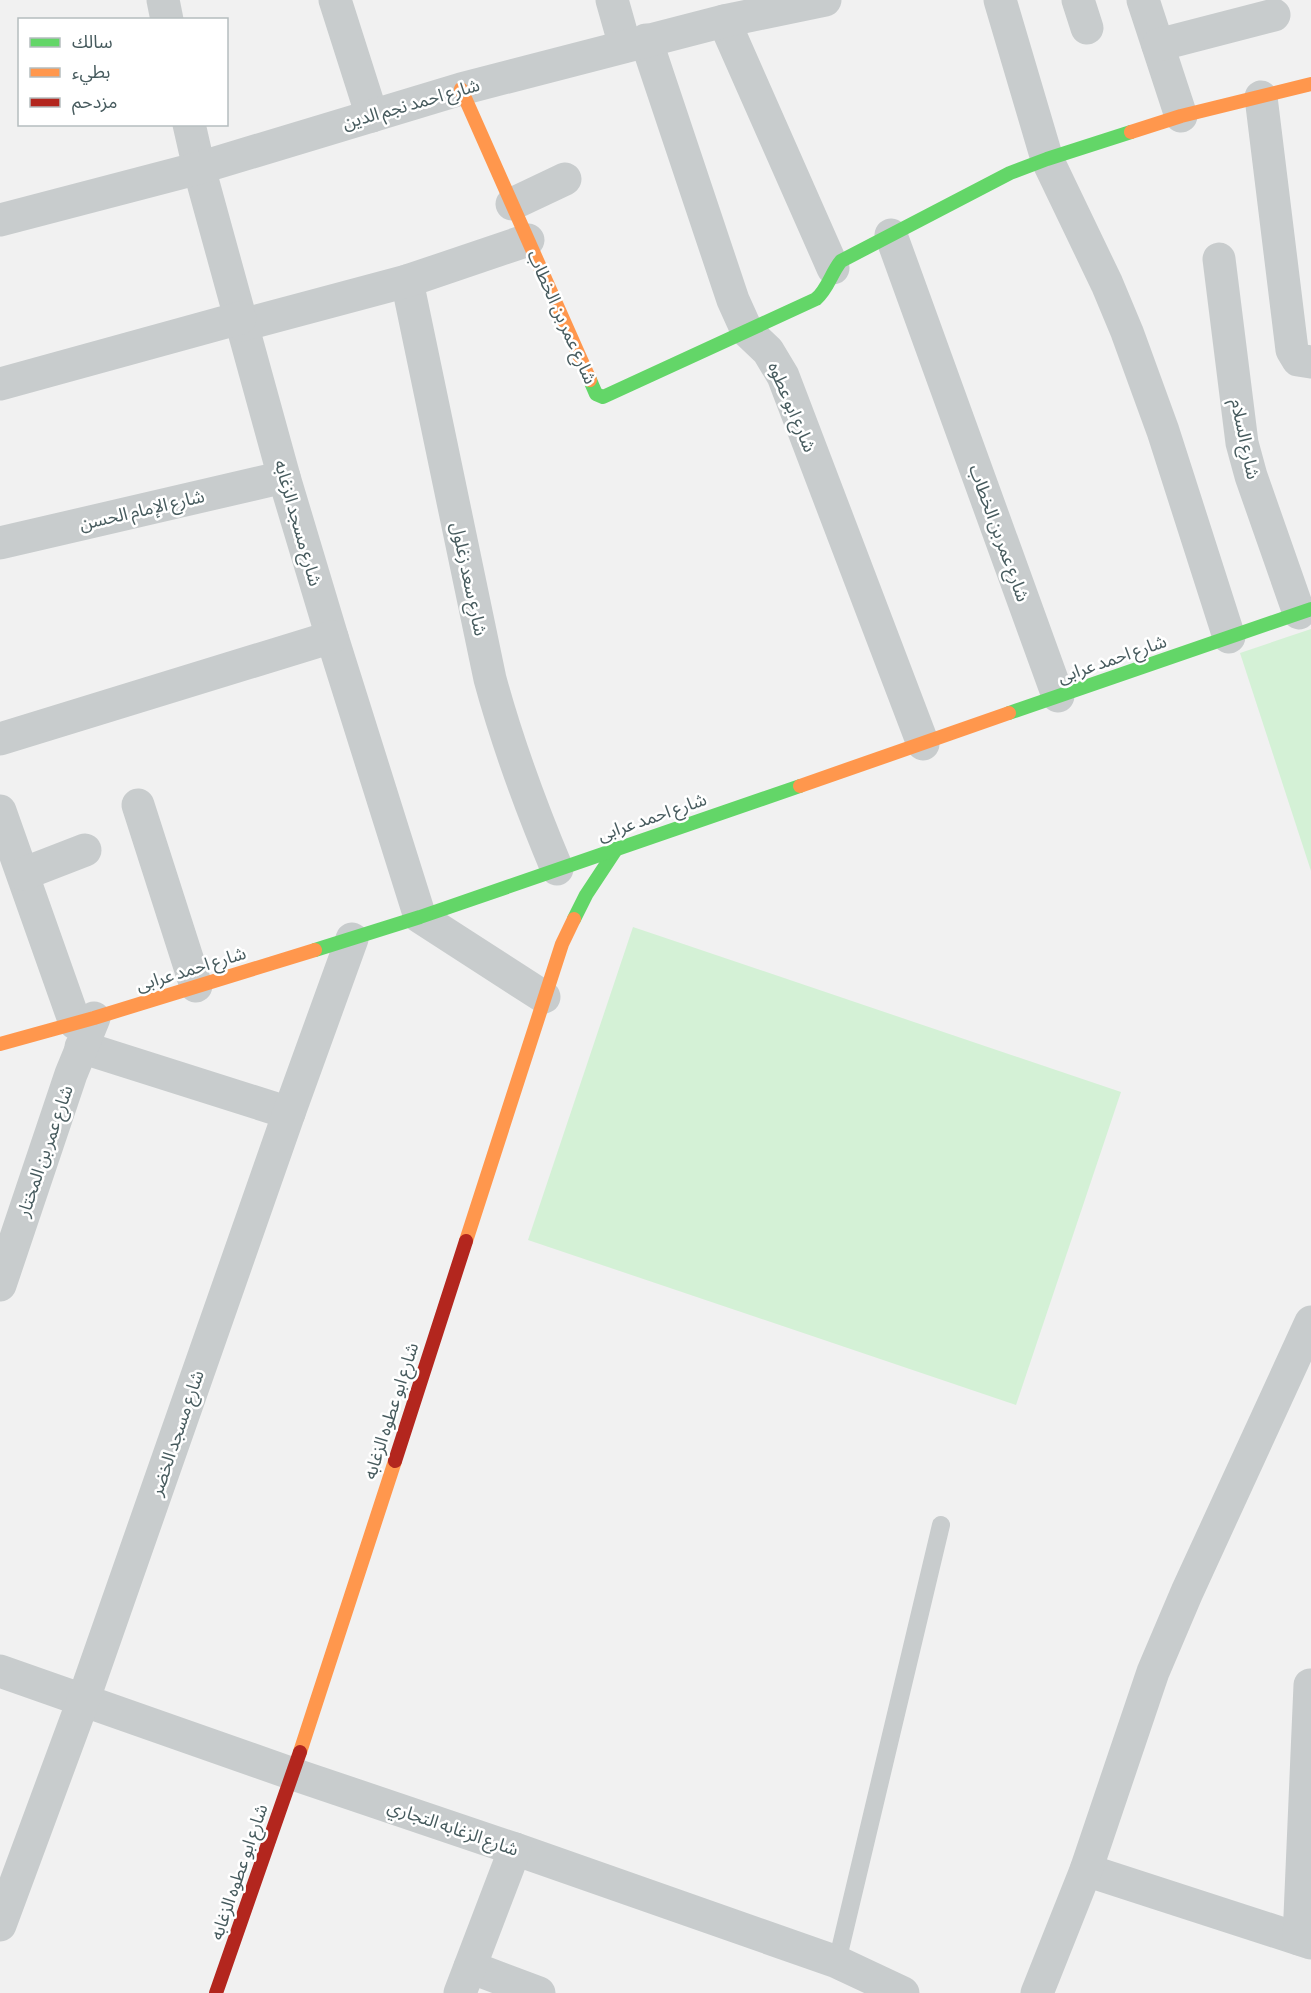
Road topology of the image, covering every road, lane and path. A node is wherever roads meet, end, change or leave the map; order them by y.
1 (163, 0) edge
2 (335, 0) edge
3 (612, 0) edge
4 (825, 0) edge
5 (1000, 0) edge
6 (1143, 0) edge
7 (1274, 15) dead end
8 (167, 18) edge
9 (724, 21) junction
10 (635, 43) junction
11 (1158, 45) junction
12 (1311, 84) edge
13 (461, 89) junction
14 (1261, 97) junction
15 (372, 116) junction
16 (1181, 117) junction
17 (189, 126) edge
18 (1047, 159) junction
19 (199, 168) junction
20 (565, 179) dead end
21 (512, 204) junction
22 (0, 220) edge
23 (891, 235) junction
24 (528, 240) junction
25 (1219, 259) dead end
26 (833, 268) junction
27 (407, 281) junction
28 (241, 322) junction
29 (747, 331) junction
30 (1311, 362) edge
31 (0, 384) edge
32 (284, 477) junction
33 (0, 543) edge
34 (1305, 611) edge
35 (332, 637) junction
36 (1229, 637) junction
37 (1058, 696) junction
38 (0, 739) edge
39 (923, 744) junction
40 (138, 805) dead end
41 (0, 811) edge
42 (617, 848) junction
43 (85, 850) dead end
44 (557, 868) junction
45 (23, 874) junction
46 (420, 917) junction
47 (352, 939) junction
48 (196, 986) junction
49 (544, 997) junction
50 (83, 1030) junction
51 (0, 1044) edge
52 (289, 1113) junction
53 (0, 1285) edge
54 (1311, 1322) edge
55 (941, 1525) dead end
56 (0, 1671) edge
57 (1310, 1685) edge
58 (83, 1701) junction
59 (293, 1774) junction
60 (515, 1849) junction
61 (1086, 1870) junction
62 (0, 1925) edge
63 (1305, 1941) edge
64 (837, 1962) junction
65 (465, 1980) edge
66 (216, 1993) edge
67 (539, 1993) edge
68 (903, 1993) edge
69 (1037, 1993) edge

1 - 8 street
2 - 15 street
3 - 10 street, شارع ابو عطوه
4 - 9 street, شارع احمد نجم الدين
5 - 18 street
6 - 11 street
7 - 11 street
9 - 10 street, شارع احمد نجم الدين
9 - 26 street
10 - 13 street, شارع احمد نجم الدين
10 - 29 street, شارع ابو عطوه
11 - 16 street
12 - 14 street
13 - 15 street, شارع احمد نجم الدين
13 - 21 street, شارع عمر بن الخطاب
14 - 16 street
14 - 30 street
15 - 19 street, شارع احمد نجم الدين
16 - 18 street
17 - 19 street, شارع مسجد الزغابه
18 - 23 street
18 - 36 street
19 - 22 street, شارع احمد نجم الدين
19 - 28 street, شارع مسجد الزغابه
20 - 21 street
21 - 24 street, شارع عمر بن الخطاب
23 - 26 street
23 - 37 street, شارع عمر بن الخطاب
24 - 27 street
24 - 29 street, شارع عمر بن الخطاب
25 - 34 street, شارع السلام
26 - 29 street, شارع عمر بن الخطاب
27 - 28 street
27 - 44 street, شارع سعد زغلول
28 - 31 street
28 - 32 street, شارع مسجد الزغابه
29 - 39 street, شارع ابو عطوه
32 - 33 street, شارع الإمام الحسن
32 - 35 street, شارع مسجد الزغابه
34 - 36 street, شارع احمد عرابى
35 - 38 street
35 - 46 street, شارع مسجد الزغابه
36 - 37 street, شارع احمد عرابى
37 - 39 street, شارع احمد عرابى
39 - 42 street, شارع احمد عرابى
40 - 48 street
41 - 45 street
42 - 44 street, شارع احمد عرابى
42 - 49 street, شارع ابو عطوه الزغابه
43 - 45 street
44 - 46 street, شارع احمد عرابى
45 - 50 street
46 - 47 street, شارع احمد عرابى
46 - 49 street
47 - 48 street, شارع احمد عرابى
47 - 52 street, شارع مسجد الخضر
48 - 50 street, شارع احمد عرابى
49 - 59 street, شارع ابو عطوه الزغابه
50 - 51 street, شارع احمد عرابى
50 - 52 street
50 - 53 street, شارع عمر بن المختار
52 - 58 street, شارع مسجد الخضر
54 - 61 street
55 - 64 lane
56 - 58 street, شارع الزغابه التجاري
57 - 63 street
58 - 59 street, شارع الزغابه التجاري
58 - 62 street, شارع مسجد الخضر
59 - 60 street, شارع الزغابه التجاري
59 - 66 street, شارع ابو عطوه الزغابه
60 - 64 street, شارع الزغابه التجاري
60 - 65 street
61 - 63 street
61 - 69 street
64 - 68 street, شارع الزغابه التجاري
65 - 67 street

